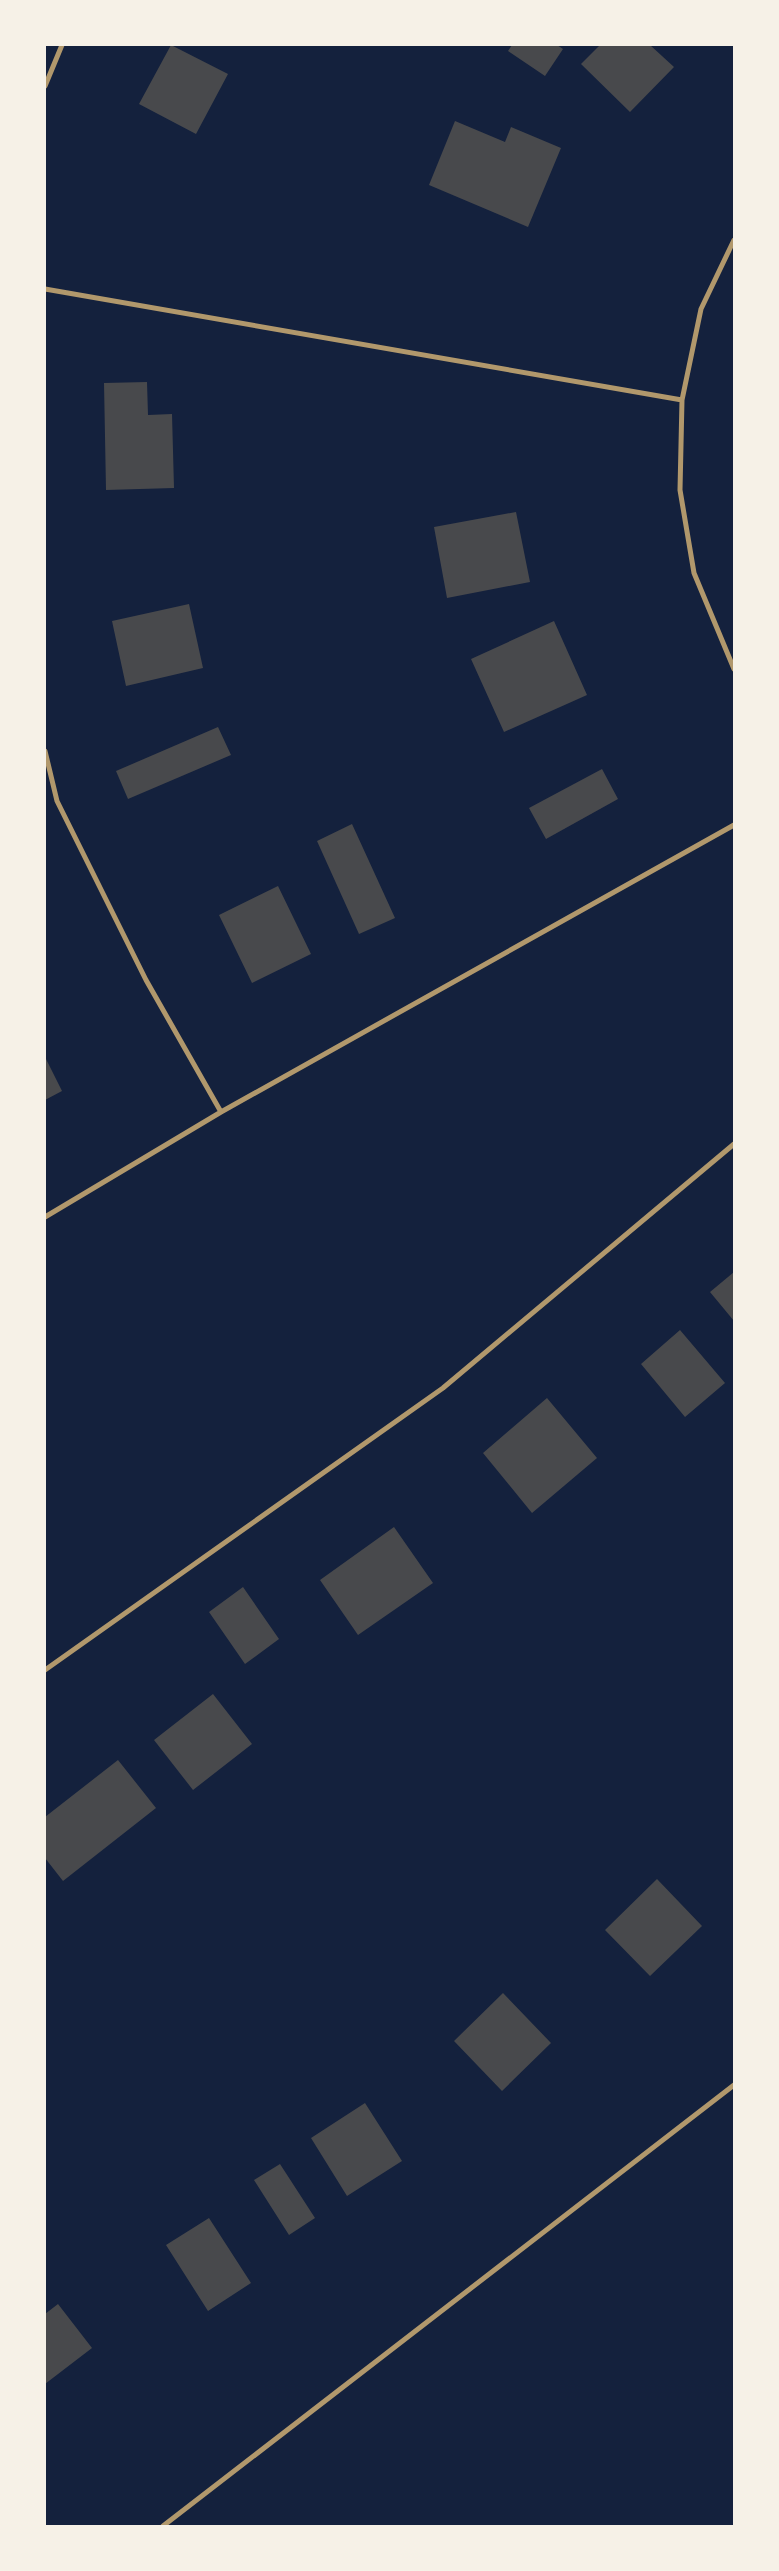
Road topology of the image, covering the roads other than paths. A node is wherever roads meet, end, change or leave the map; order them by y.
1 (62, 45) edge
2 (45, 86) edge
3 (734, 240) edge
4 (45, 289) edge
5 (682, 400) junction
6 (734, 669) edge
7 (45, 751) edge
8 (734, 825) edge
9 (221, 1112) junction
10 (734, 1144) edge
11 (45, 1217) edge
12 (45, 1670) edge
13 (734, 2085) edge
14 (163, 2526) edge

1 - 2 street
3 - 5 street
4 - 5 street
5 - 6 street
7 - 9 street
8 - 9 street
9 - 11 street
10 - 12 street
13 - 14 street

